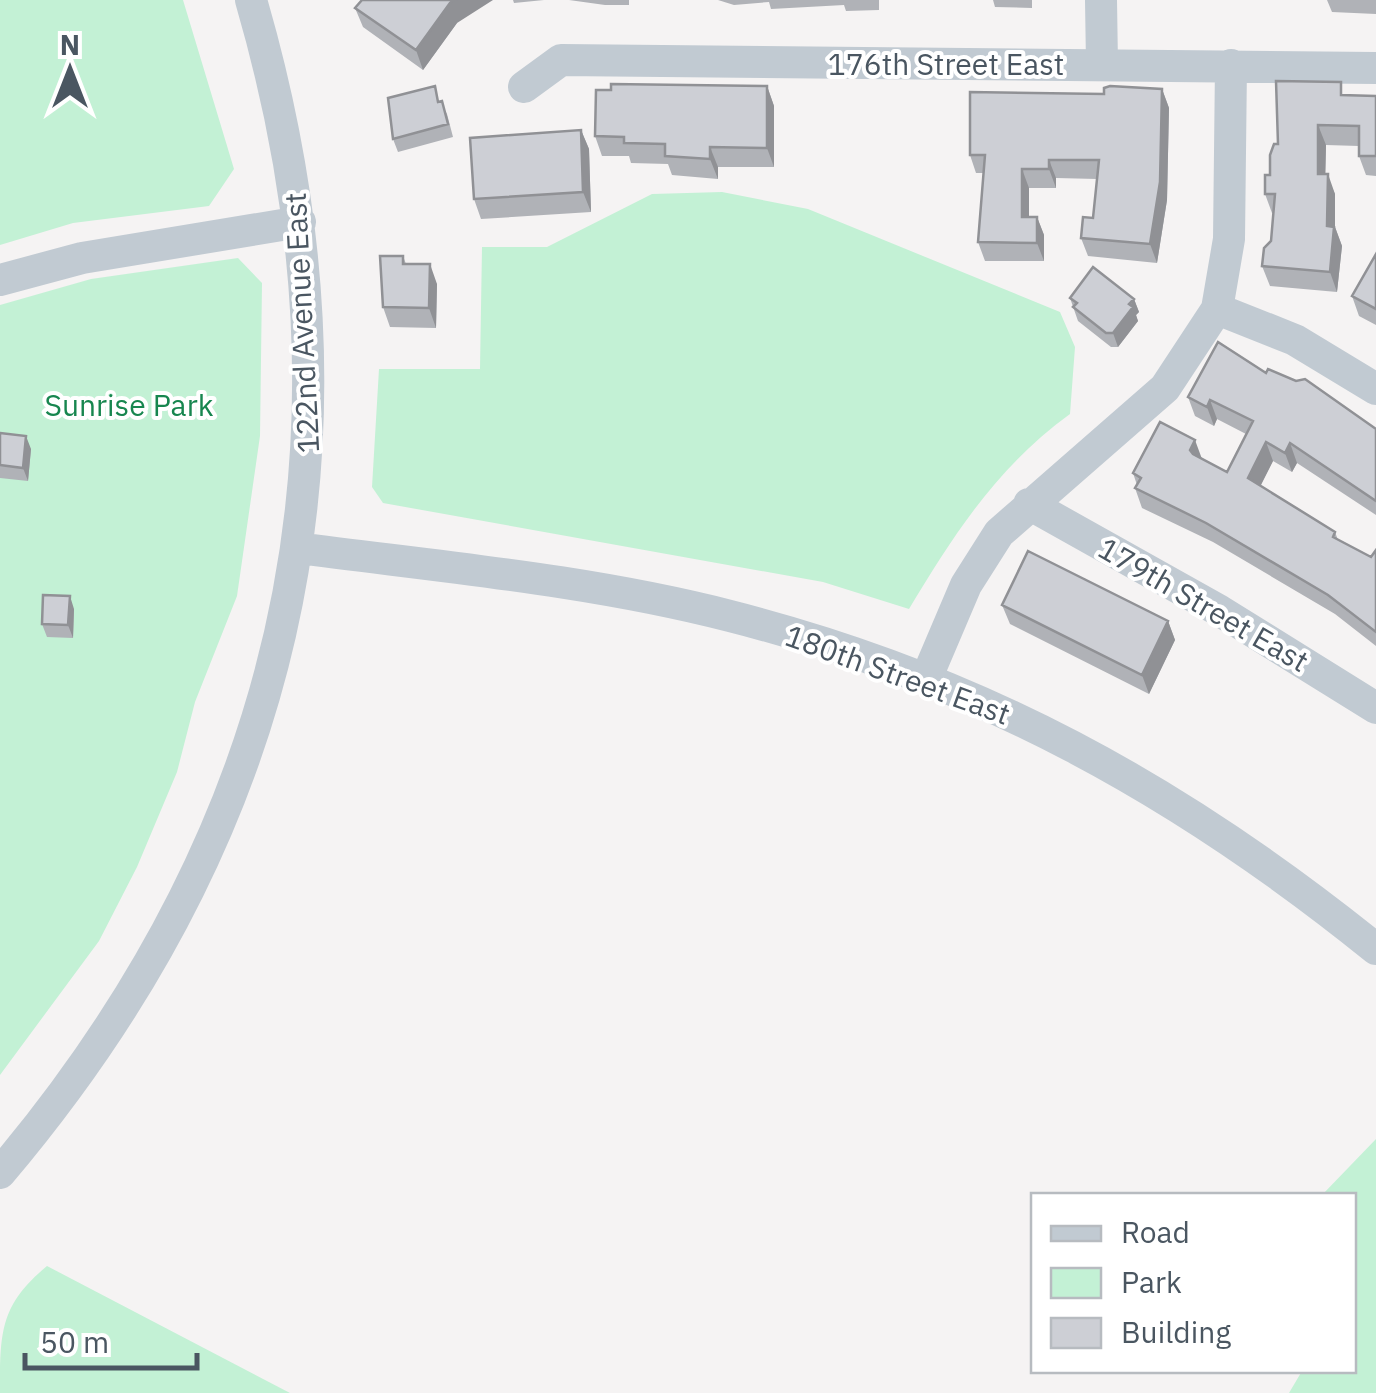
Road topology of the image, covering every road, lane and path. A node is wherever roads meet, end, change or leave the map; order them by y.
1 (252, 0) edge
2 (1101, 0) edge
3 (1102, 64) junction
4 (1231, 65) junction
5 (1376, 68) edge
6 (524, 88) dead end
7 (300, 222) junction
8 (0, 280) edge
9 (1217, 309) junction
10 (1376, 389) edge
11 (1029, 504) junction
12 (298, 548) junction
13 (926, 679) junction
14 (1376, 708) edge
15 (1376, 949) edge
16 (0, 1173) edge

1 - 7 street, 122nd Avenue East
2 - 3 street
3 - 4 street, 176th Street East
3 - 6 street, 176th Street East
4 - 5 street, 176th Street East
4 - 9 street
7 - 8 street
7 - 12 street, 122nd Avenue East
9 - 10 street
9 - 11 street
11 - 13 street
11 - 14 street, 179th Street East
12 - 13 street, 180th Street East
12 - 16 street, 122nd Avenue East
13 - 15 street, 180th Street East

